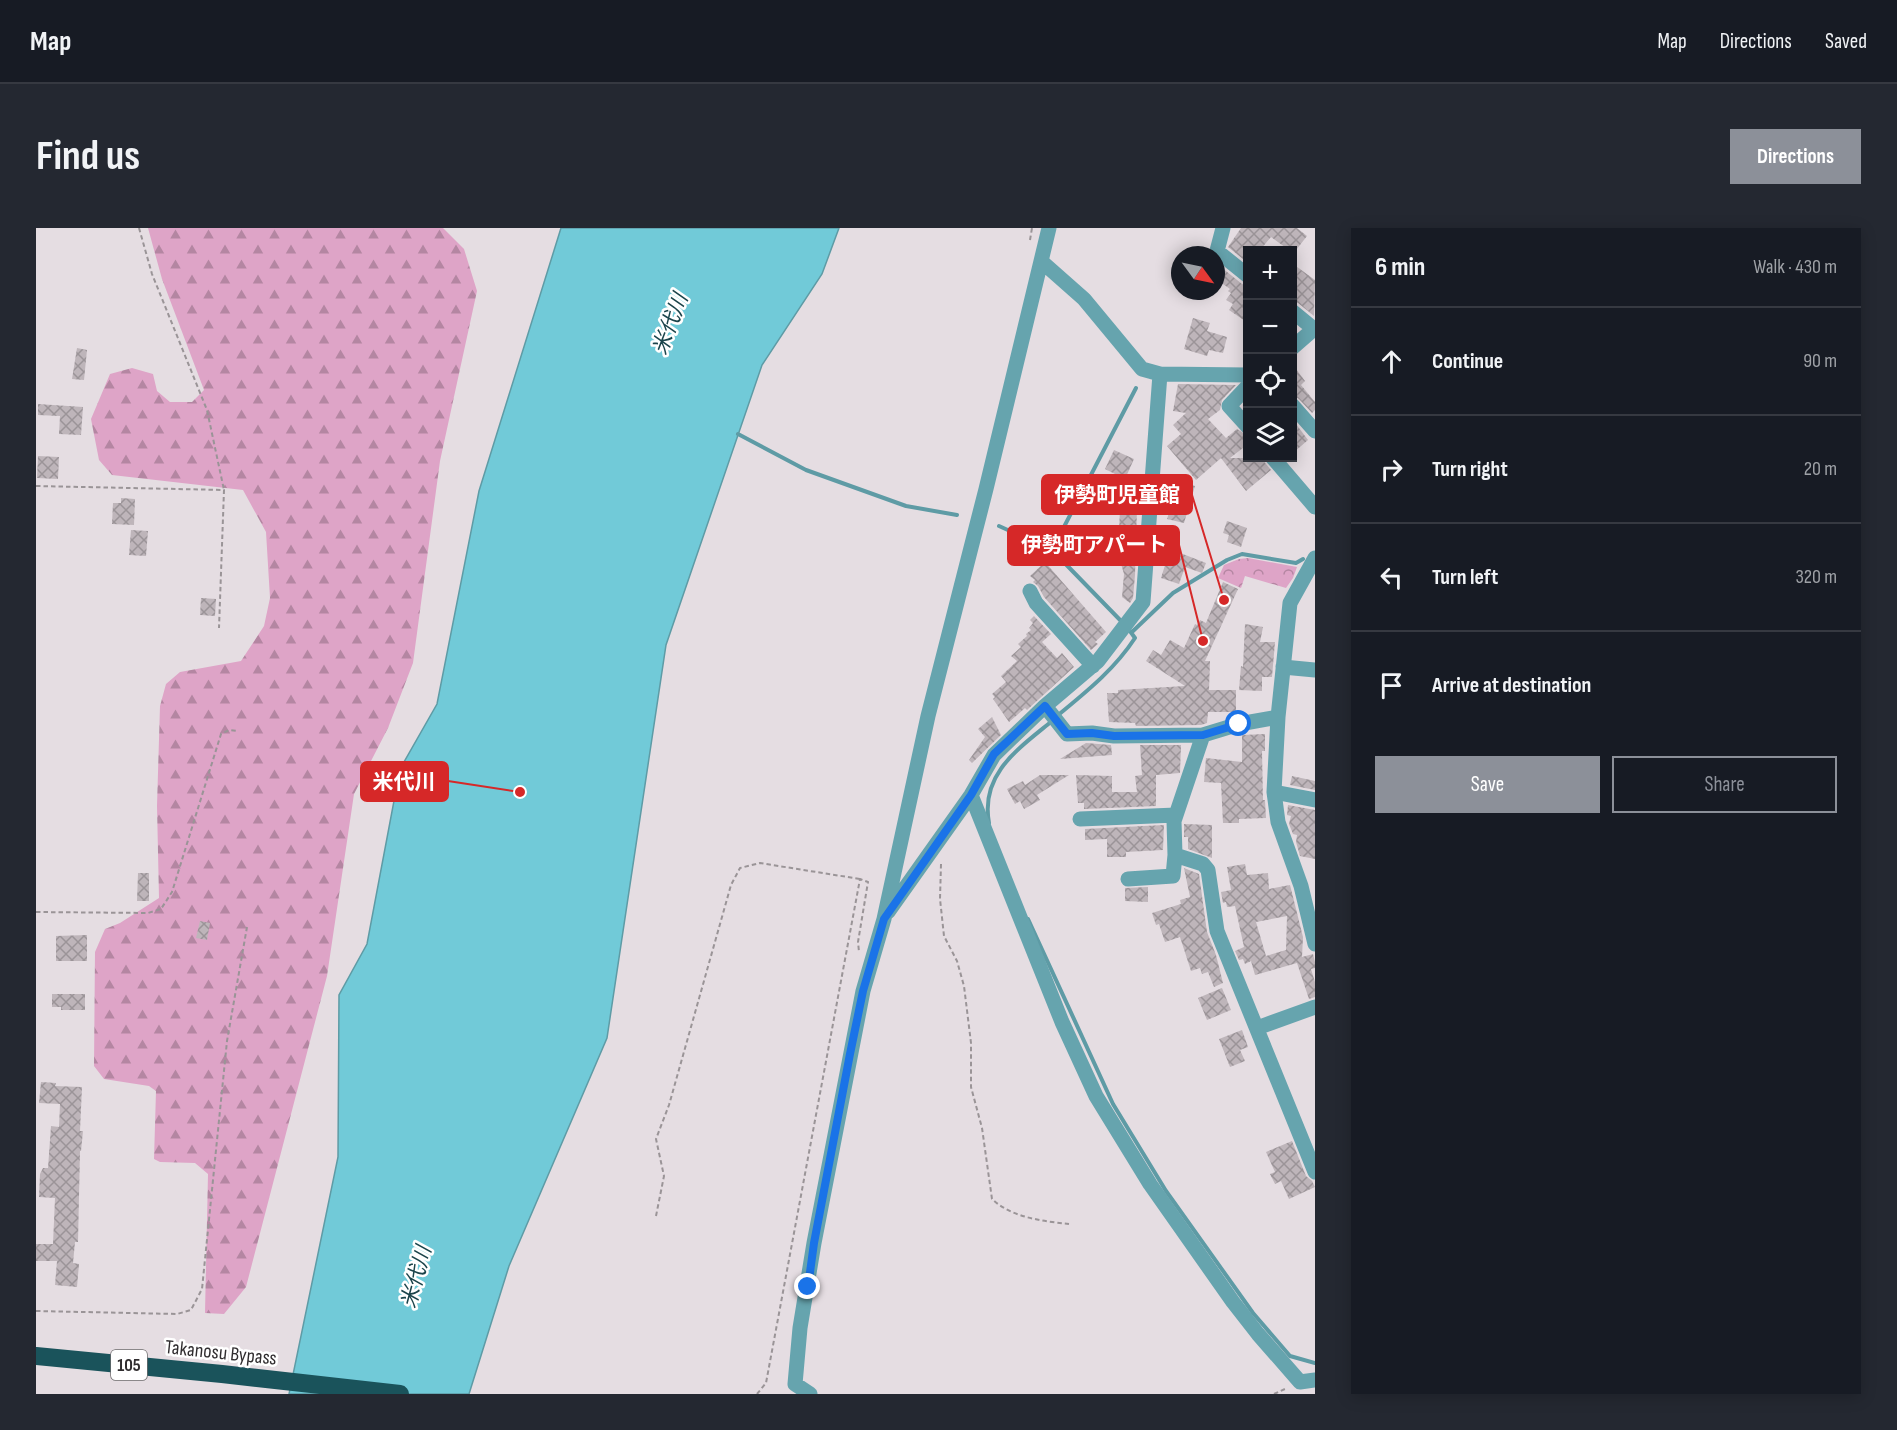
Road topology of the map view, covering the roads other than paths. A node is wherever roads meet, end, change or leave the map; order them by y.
1 (1049, 228) edge
2 (1223, 228) edge
3 (1041, 261) junction
4 (1243, 272) edge
5 (1297, 314) edge
6 (1315, 328) edge
7 (1297, 344) edge
8 (1160, 374) junction
9 (1243, 375) edge
10 (1243, 391) edge
11 (1296, 408) edge
12 (1243, 421) edge
13 (1315, 431) edge
14 (1276, 462) edge
15 (1315, 507) edge
16 (1315, 558) edge
17 (1030, 591) dead end
18 (1093, 666) junction
19 (1283, 667) junction
20 (1315, 670) edge
21 (1047, 710) junction
22 (1278, 717) junction
23 (1203, 735) junction
24 (1274, 792) junction
25 (971, 795) junction
26 (1315, 800) edge
27 (1176, 815) junction
28 (1080, 819) dead end
29 (1175, 855) junction
30 (1128, 879) dead end
31 (884, 919) junction
32 (1315, 944) edge
33 (1315, 1007) edge
34 (1257, 1028) junction
35 (1315, 1172) edge
36 (36, 1356) edge
37 (1315, 1380) edge
38 (400, 1394) edge
39 (810, 1394) edge

1 - 3 street
2 - 4 street
3 - 8 street
3 - 31 street
5 - 6 street
6 - 7 street
8 - 9 street
8 - 18 street
10 - 12 street
11 - 13 street
14 - 15 street
16 - 19 street
17 - 18 street
18 - 21 street
19 - 20 street
19 - 22 street
21 - 23 street
21 - 25 street
22 - 23 street
22 - 24 street
23 - 27 street
24 - 26 street
24 - 32 street
25 - 31 street
25 - 37 street
27 - 28 street
27 - 29 street
29 - 30 street
29 - 34 street
31 - 39 street
33 - 34 street
34 - 35 street
36 - 38 highway, Takanosu Bypass / 105

